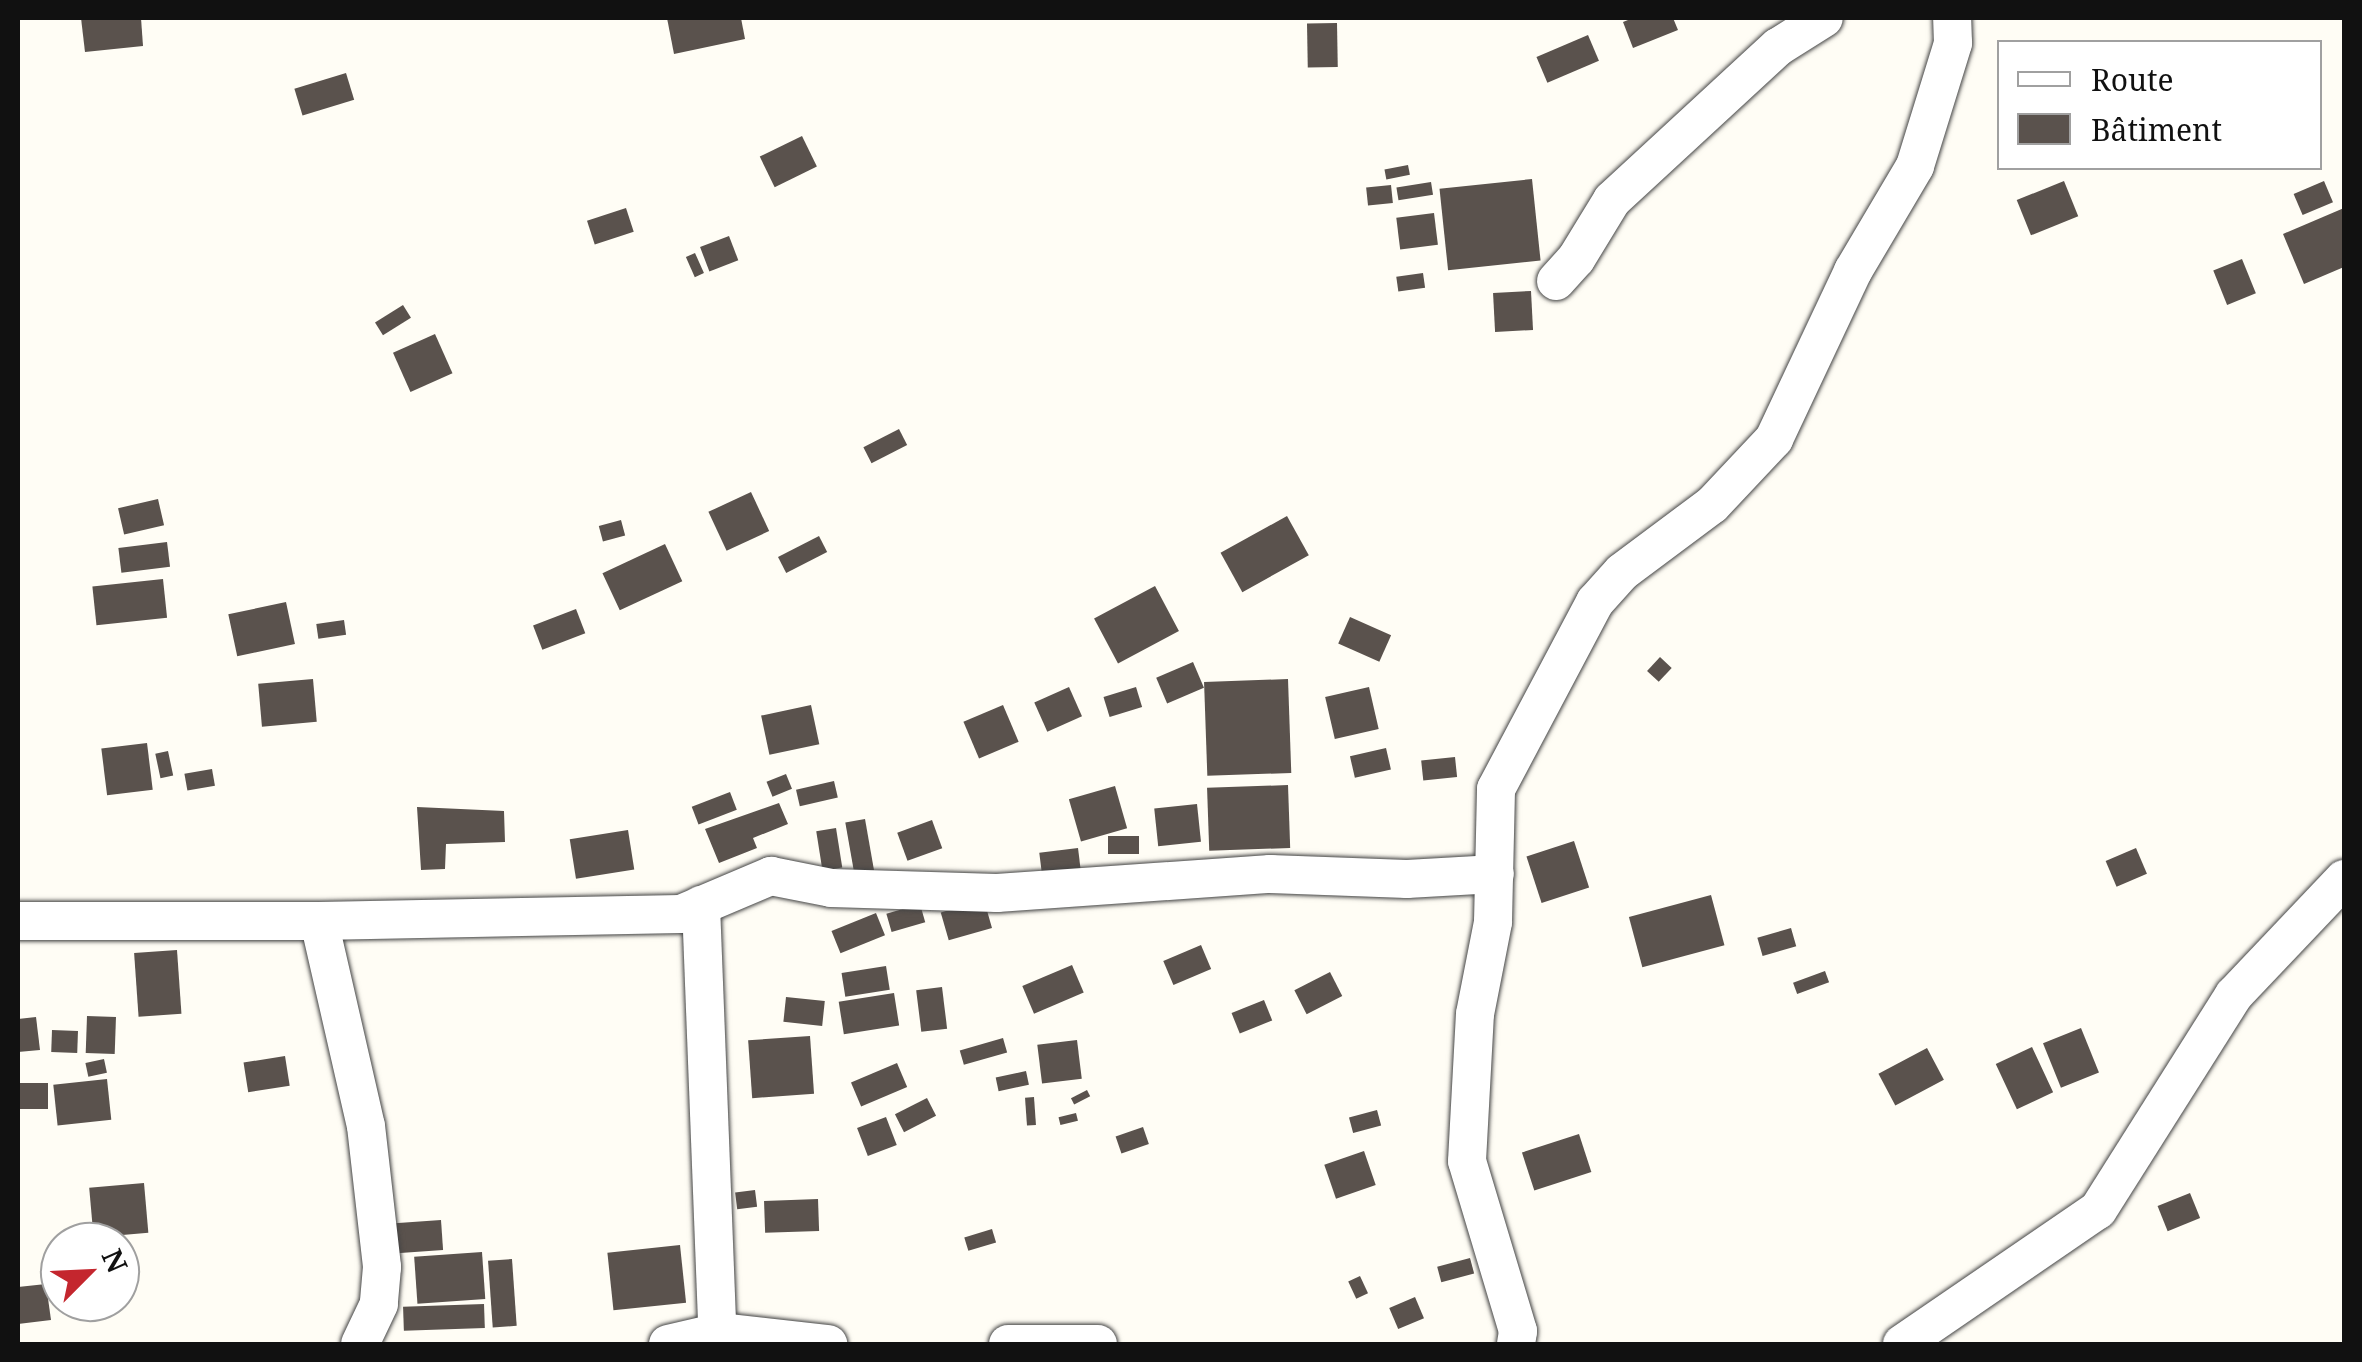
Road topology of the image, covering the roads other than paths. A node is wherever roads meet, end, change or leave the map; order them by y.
1 (1824, 18) edge
2 (1952, 18) edge
3 (1556, 281) dead end
4 (1495, 874) junction
5 (2344, 879) edge
6 (702, 905) junction
7 (18, 921) edge
8 (319, 921) junction
9 (718, 1338) edge
10 (360, 1344) edge
11 (668, 1344) edge
12 (828, 1344) edge
13 (1008, 1344) edge
14 (1098, 1344) edge
15 (1516, 1344) edge
16 (1902, 1344) edge

1 - 3 street
2 - 4 street
4 - 6 street
4 - 15 street
5 - 16 street
6 - 8 street
6 - 9 street
7 - 8 street
8 - 10 street
9 - 11 street
9 - 12 street
13 - 14 street

